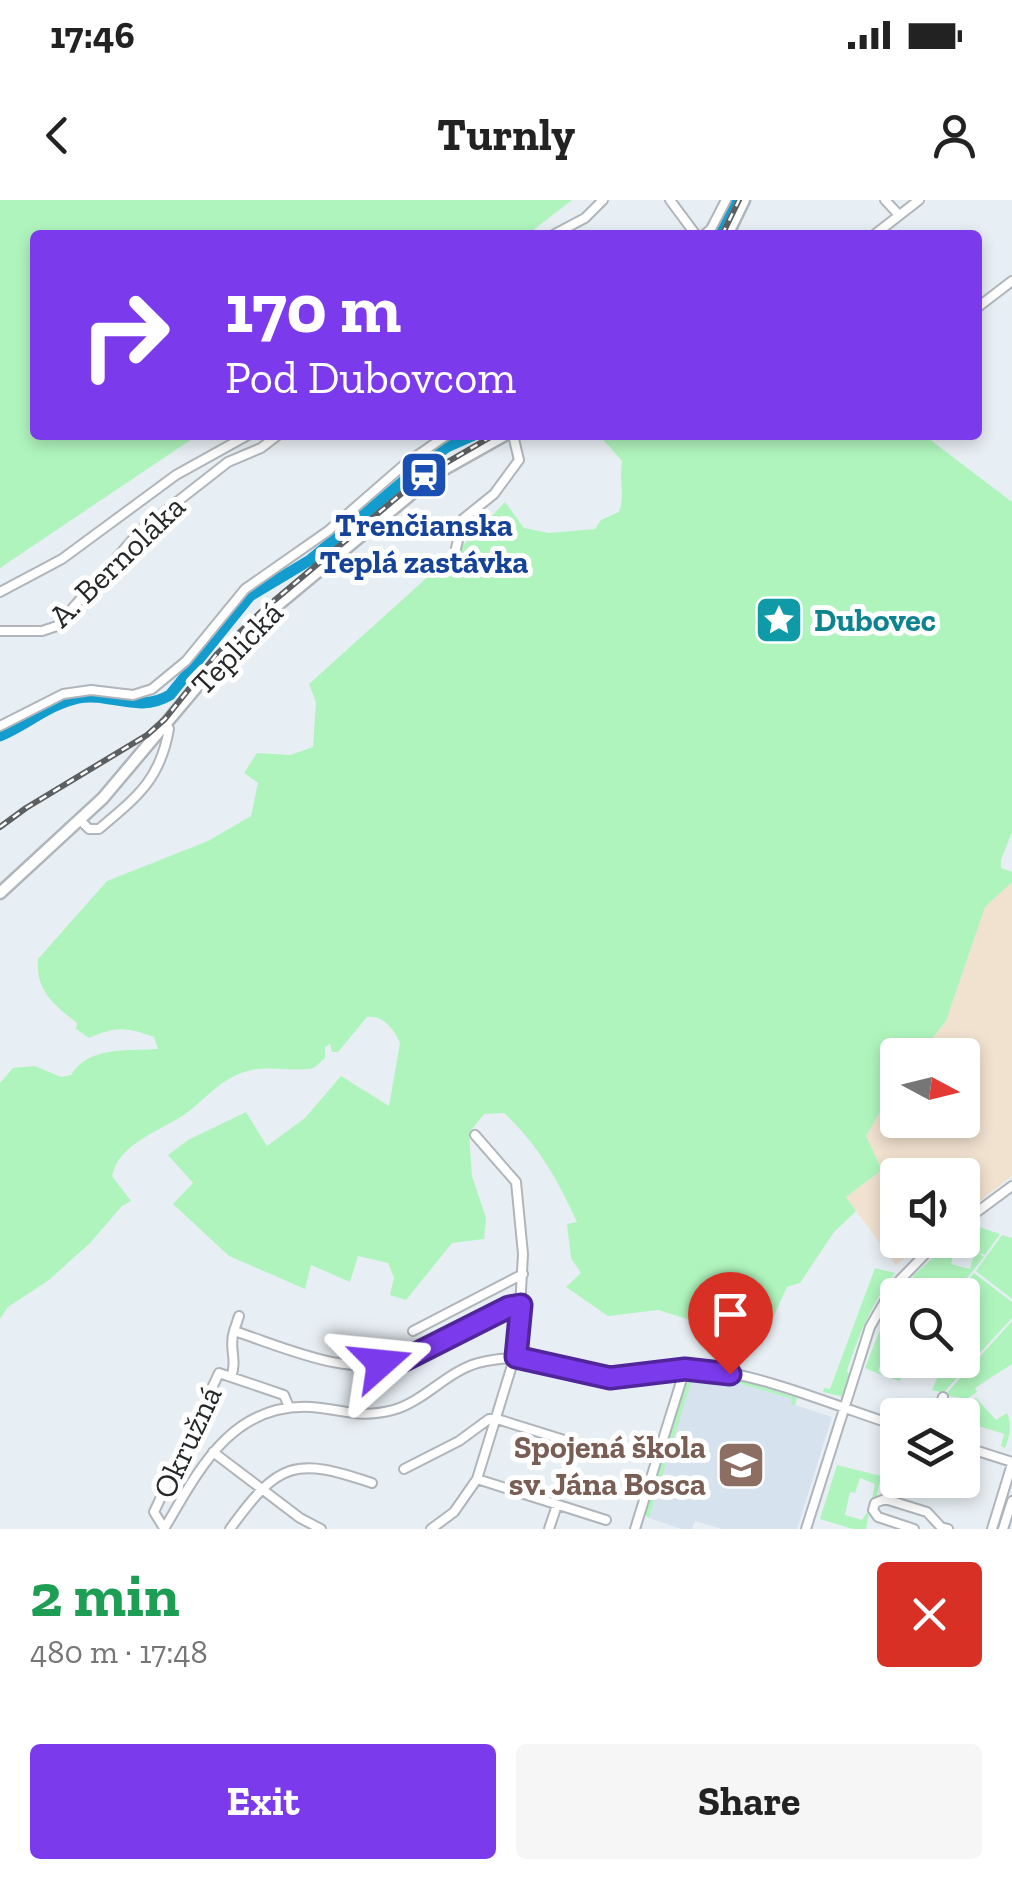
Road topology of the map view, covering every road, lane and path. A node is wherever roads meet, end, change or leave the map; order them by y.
1 (604, 200) edge
2 (670, 200) edge
3 (726, 200) edge
4 (744, 200) edge
5 (886, 200) edge
6 (919, 200) edge
7 (899, 215) junction
8 (562, 230) edge
9 (692, 230) edge
10 (711, 230) edge
11 (729, 230) edge
12 (882, 230) edge
13 (1012, 281) edge
14 (982, 304) edge
15 (239, 440) edge
16 (271, 440) edge
17 (440, 440) edge
18 (495, 440) edge
19 (514, 440) edge
20 (453, 561) dead end
21 (0, 592) edge
22 (0, 631) edge
23 (166, 725) junction
24 (0, 726) edge
25 (80, 820) junction
26 (0, 892) edge
27 (475, 1136) dead end
28 (1012, 1186) edge
29 (980, 1210) edge
30 (919, 1258) edge
31 (522, 1274) junction
32 (521, 1305) junction
33 (239, 1316) dead end
34 (234, 1331) junction
35 (413, 1331) dead end
36 (516, 1357) junction
37 (685, 1369) junction
38 (231, 1377) junction
39 (289, 1407) junction
40 (843, 1409) junction
41 (497, 1419) junction
42 (880, 1420) edge
43 (577, 1444) dead end
44 (212, 1452) junction
45 (980, 1452) edge
46 (1012, 1463) edge
47 (404, 1469) dead end
48 (477, 1479) junction
49 (372, 1483) dead end
50 (262, 1491) junction
51 (1012, 1501) edge
52 (556, 1505) junction
53 (300, 1518) junction
54 (606, 1520) dead end
55 (940, 1528) edge
56 (164, 1529) edge
57 (230, 1529) edge
58 (295, 1529) edge
59 (321, 1529) edge
60 (431, 1529) edge
61 (548, 1529) edge
62 (634, 1529) edge
63 (806, 1529) edge
64 (914, 1529) edge
65 (992, 1529) edge
66 (1003, 1529) edge

1 - 8 street
2 - 9 street
3 - 10 street
4 - 11 main road
5 - 7 street
6 - 7 street
7 - 12 street
13 - 14 street
15 - 21 street
16 - 22 street, A. Bernoláka
17 - 24 street
18 - 23 main road, Teplická
19 - 20 street
23 - 25 main road, Teplická
23 - 25 street, Teplická
25 - 26 main road, Teplická
27 - 31 street
28 - 29 street
30 - 40 street
31 - 32 street
31 - 35 street
32 - 34 street
32 - 36 street
33 - 34 street
34 - 38 street
36 - 37 street, Okružná
36 - 39 street, Okružná
36 - 41 street
37 - 40 street, Okružná
37 - 62 street
38 - 39 street, Okružná
38 - 56 street, Okružná
39 - 44 street, Okružná
40 - 42 street, Okružná
40 - 63 street
41 - 43 street
41 - 47 street
41 - 48 street
44 - 50 street
44 - 56 street, Okružná
45 - 46 street
46 - 65 street
48 - 52 street
48 - 60 street
49 - 50 street
50 - 53 street
50 - 57 street
51 - 66 street
52 - 54 street
52 - 61 street
53 - 58 street
53 - 59 street
55 - 64 street

